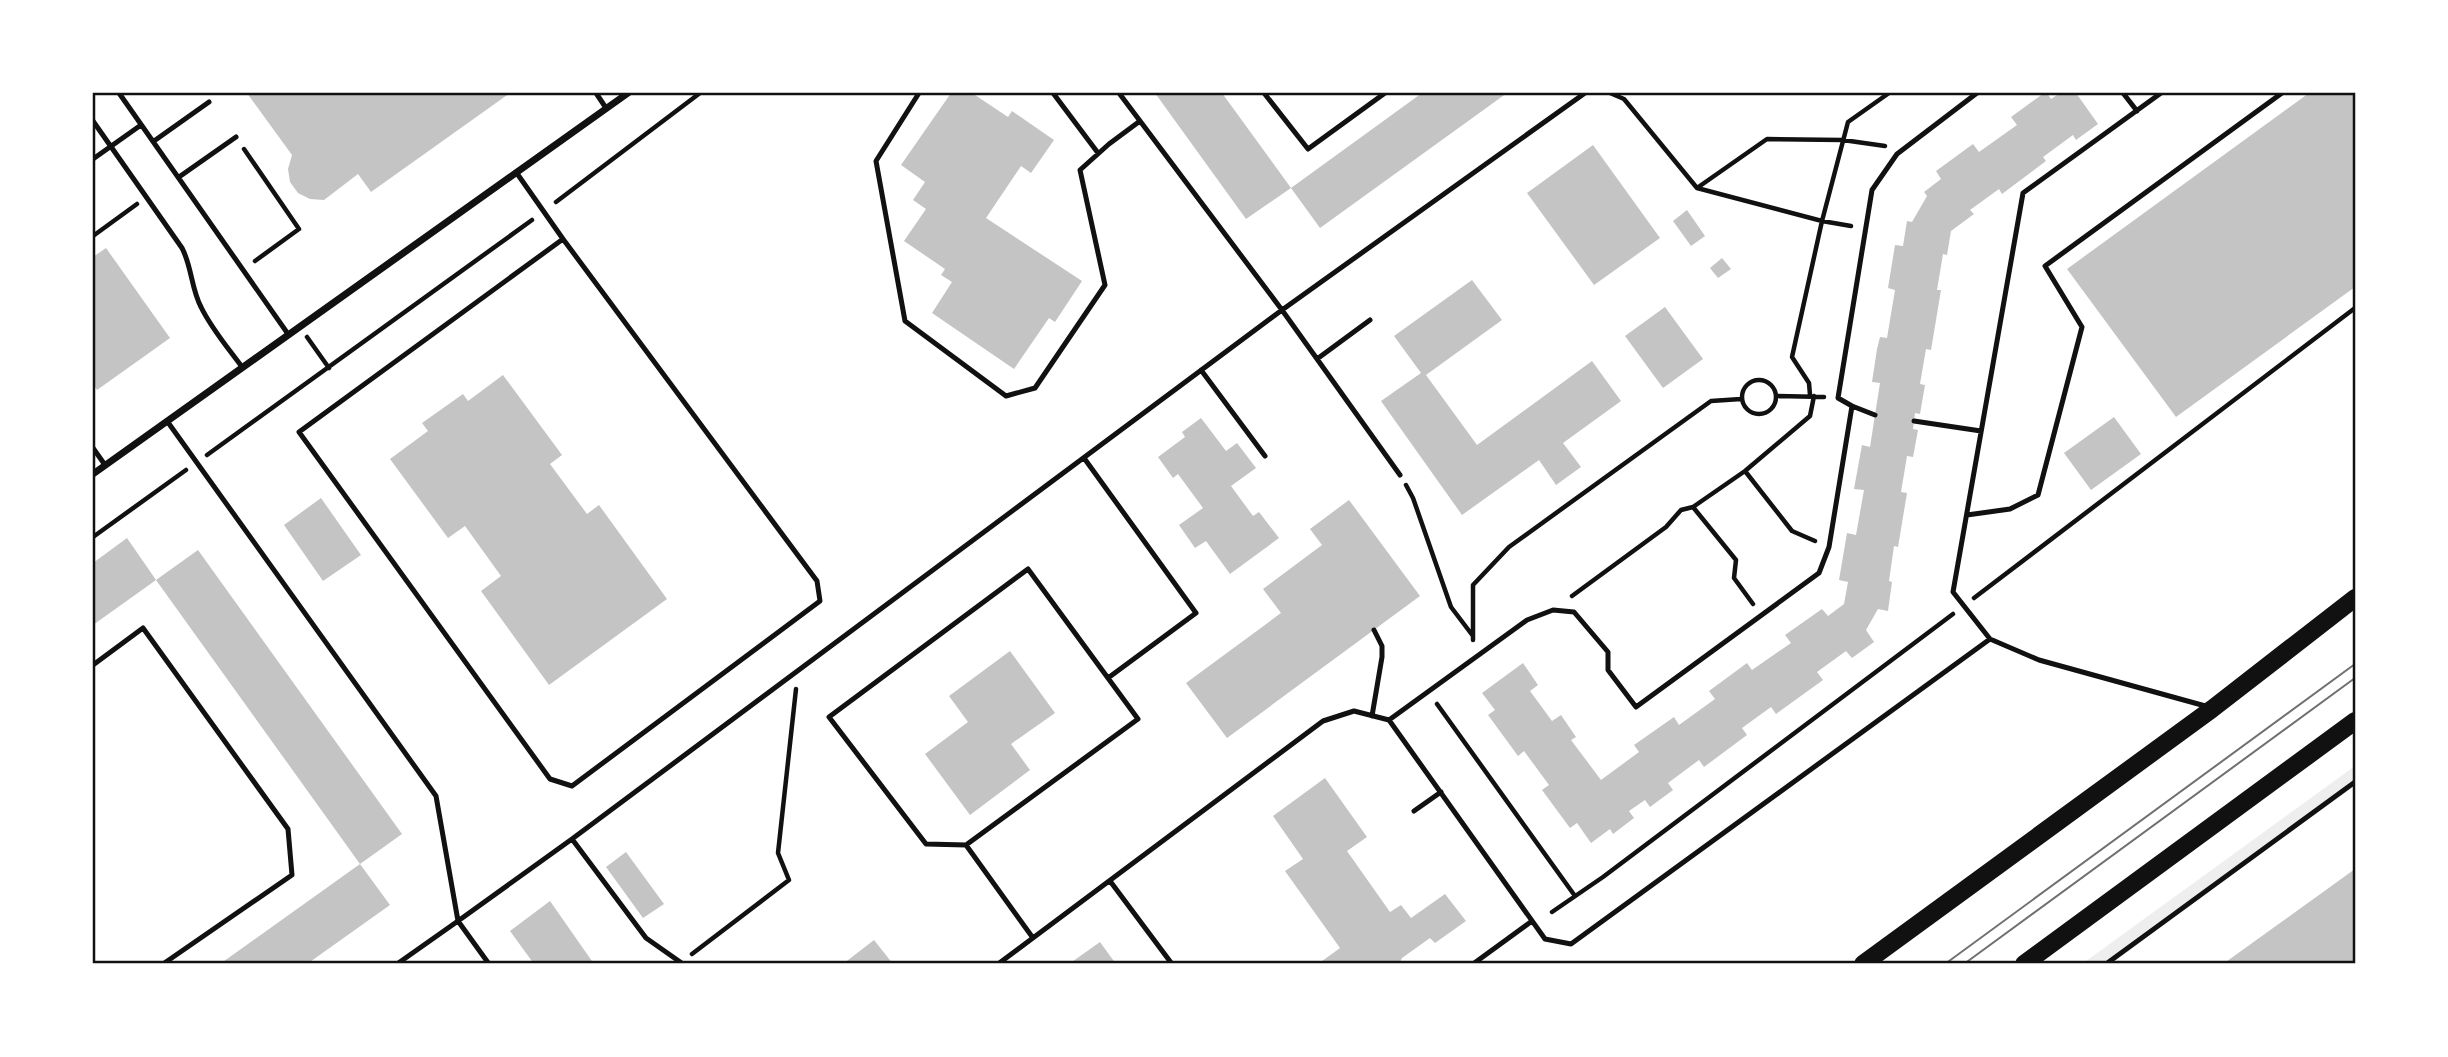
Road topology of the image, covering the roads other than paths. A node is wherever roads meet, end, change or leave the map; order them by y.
1 (119, 93) edge
2 (596, 93) edge
3 (628, 93) edge
4 (919, 93) edge
5 (1053, 93) edge
6 (1119, 93) edge
7 (1264, 93) edge
8 (1385, 93) edge
9 (1585, 93) edge
10 (1977, 93) edge
11 (2123, 93) edge
12 (2161, 93) edge
13 (2282, 93) edge
14 (209, 102) dead end
15 (606, 108) junction
16 (2137, 111) junction
17 (93, 121) edge
18 (1140, 121) junction
19 (141, 125) junction
20 (236, 137) road end
21 (154, 141) junction
22 (110, 146) junction
23 (1098, 153) junction
24 (93, 159) edge
25 (516, 172) junction
26 (179, 177) junction
27 (563, 239) junction
28 (1282, 310) junction
29 (1370, 320) dead end
30 (288, 334) junction
31 (1317, 359) junction
32 (242, 368) junction
33 (1201, 370) junction
34 (1852, 406) junction
35 (1875, 415) dead end
36 (167, 421) junction
37 (1914, 421) dead end
38 (1981, 431) junction
39 (93, 448) edge
40 (1265, 456) dead end
41 (1084, 458) junction
42 (105, 465) junction
43 (93, 474) edge
44 (1401, 475) road end
45 (1967, 515) junction
46 (2355, 597) edge
47 (1374, 630) dead end
48 (1990, 639) junction
49 (93, 665) edge
50 (1108, 678) junction
51 (2212, 709) junction
52 (1372, 716) junction
53 (1390, 720) junction
54 (2355, 721) edge
55 (2355, 782) edge
56 (1441, 792) junction
57 (1414, 811) dead end
58 (572, 839) junction
59 (966, 845) junction
60 (1110, 881) junction
61 (458, 921) junction
62 (1532, 921) junction
63 (1033, 938) junction
64 (682, 963) edge
65 (163, 964) edge
66 (397, 964) edge
67 (489, 964) edge
68 (998, 964) edge
69 (1172, 964) edge
70 (1473, 964) edge
71 (1863, 964) edge
72 (2024, 964) edge
73 (2106, 964) edge

1 - 19 lane
2 - 15 lane
3 - 15 street
4 - 23 lane
5 - 23 lane
6 - 18 lane
7 - 8 lane
9 - 28 lane
10 - 34 lane
11 - 16 lane
12 - 16 lane
13 - 45 lane
14 - 21 lane
15 - 25 street
16 - 38 lane
17 - 22 lane
18 - 23 lane
18 - 28 lane
19 - 21 lane
19 - 22 lane
20 - 26 lane
21 - 26 lane
22 - 24 lane
22 - 32 lane
25 - 27 lane
25 - 30 street
26 - 30 lane
27 - 27 lane
28 - 31 lane
28 - 33 lane
29 - 31 lane
30 - 32 street
31 - 44 lane
32 - 36 street
33 - 40 lane
33 - 41 lane
34 - 35 lane
34 - 53 lane
36 - 42 street
36 - 61 lane
37 - 38 lane
38 - 45 lane
39 - 42 lane
41 - 50 lane
41 - 58 lane
42 - 43 street
45 - 48 lane
46 - 51 main road
47 - 52 lane
48 - 51 lane
48 - 62 lane
49 - 65 lane
50 - 59 lane
50 - 59 lane
51 - 71 main road
52 - 53 lane
52 - 60 lane
53 - 56 lane
54 - 72 main road
55 - 73 lane
56 - 57 lane
56 - 62 lane
58 - 61 lane
58 - 64 lane
59 - 63 lane
60 - 63 lane
60 - 69 lane
61 - 66 lane
61 - 67 lane
62 - 70 lane
63 - 68 lane

